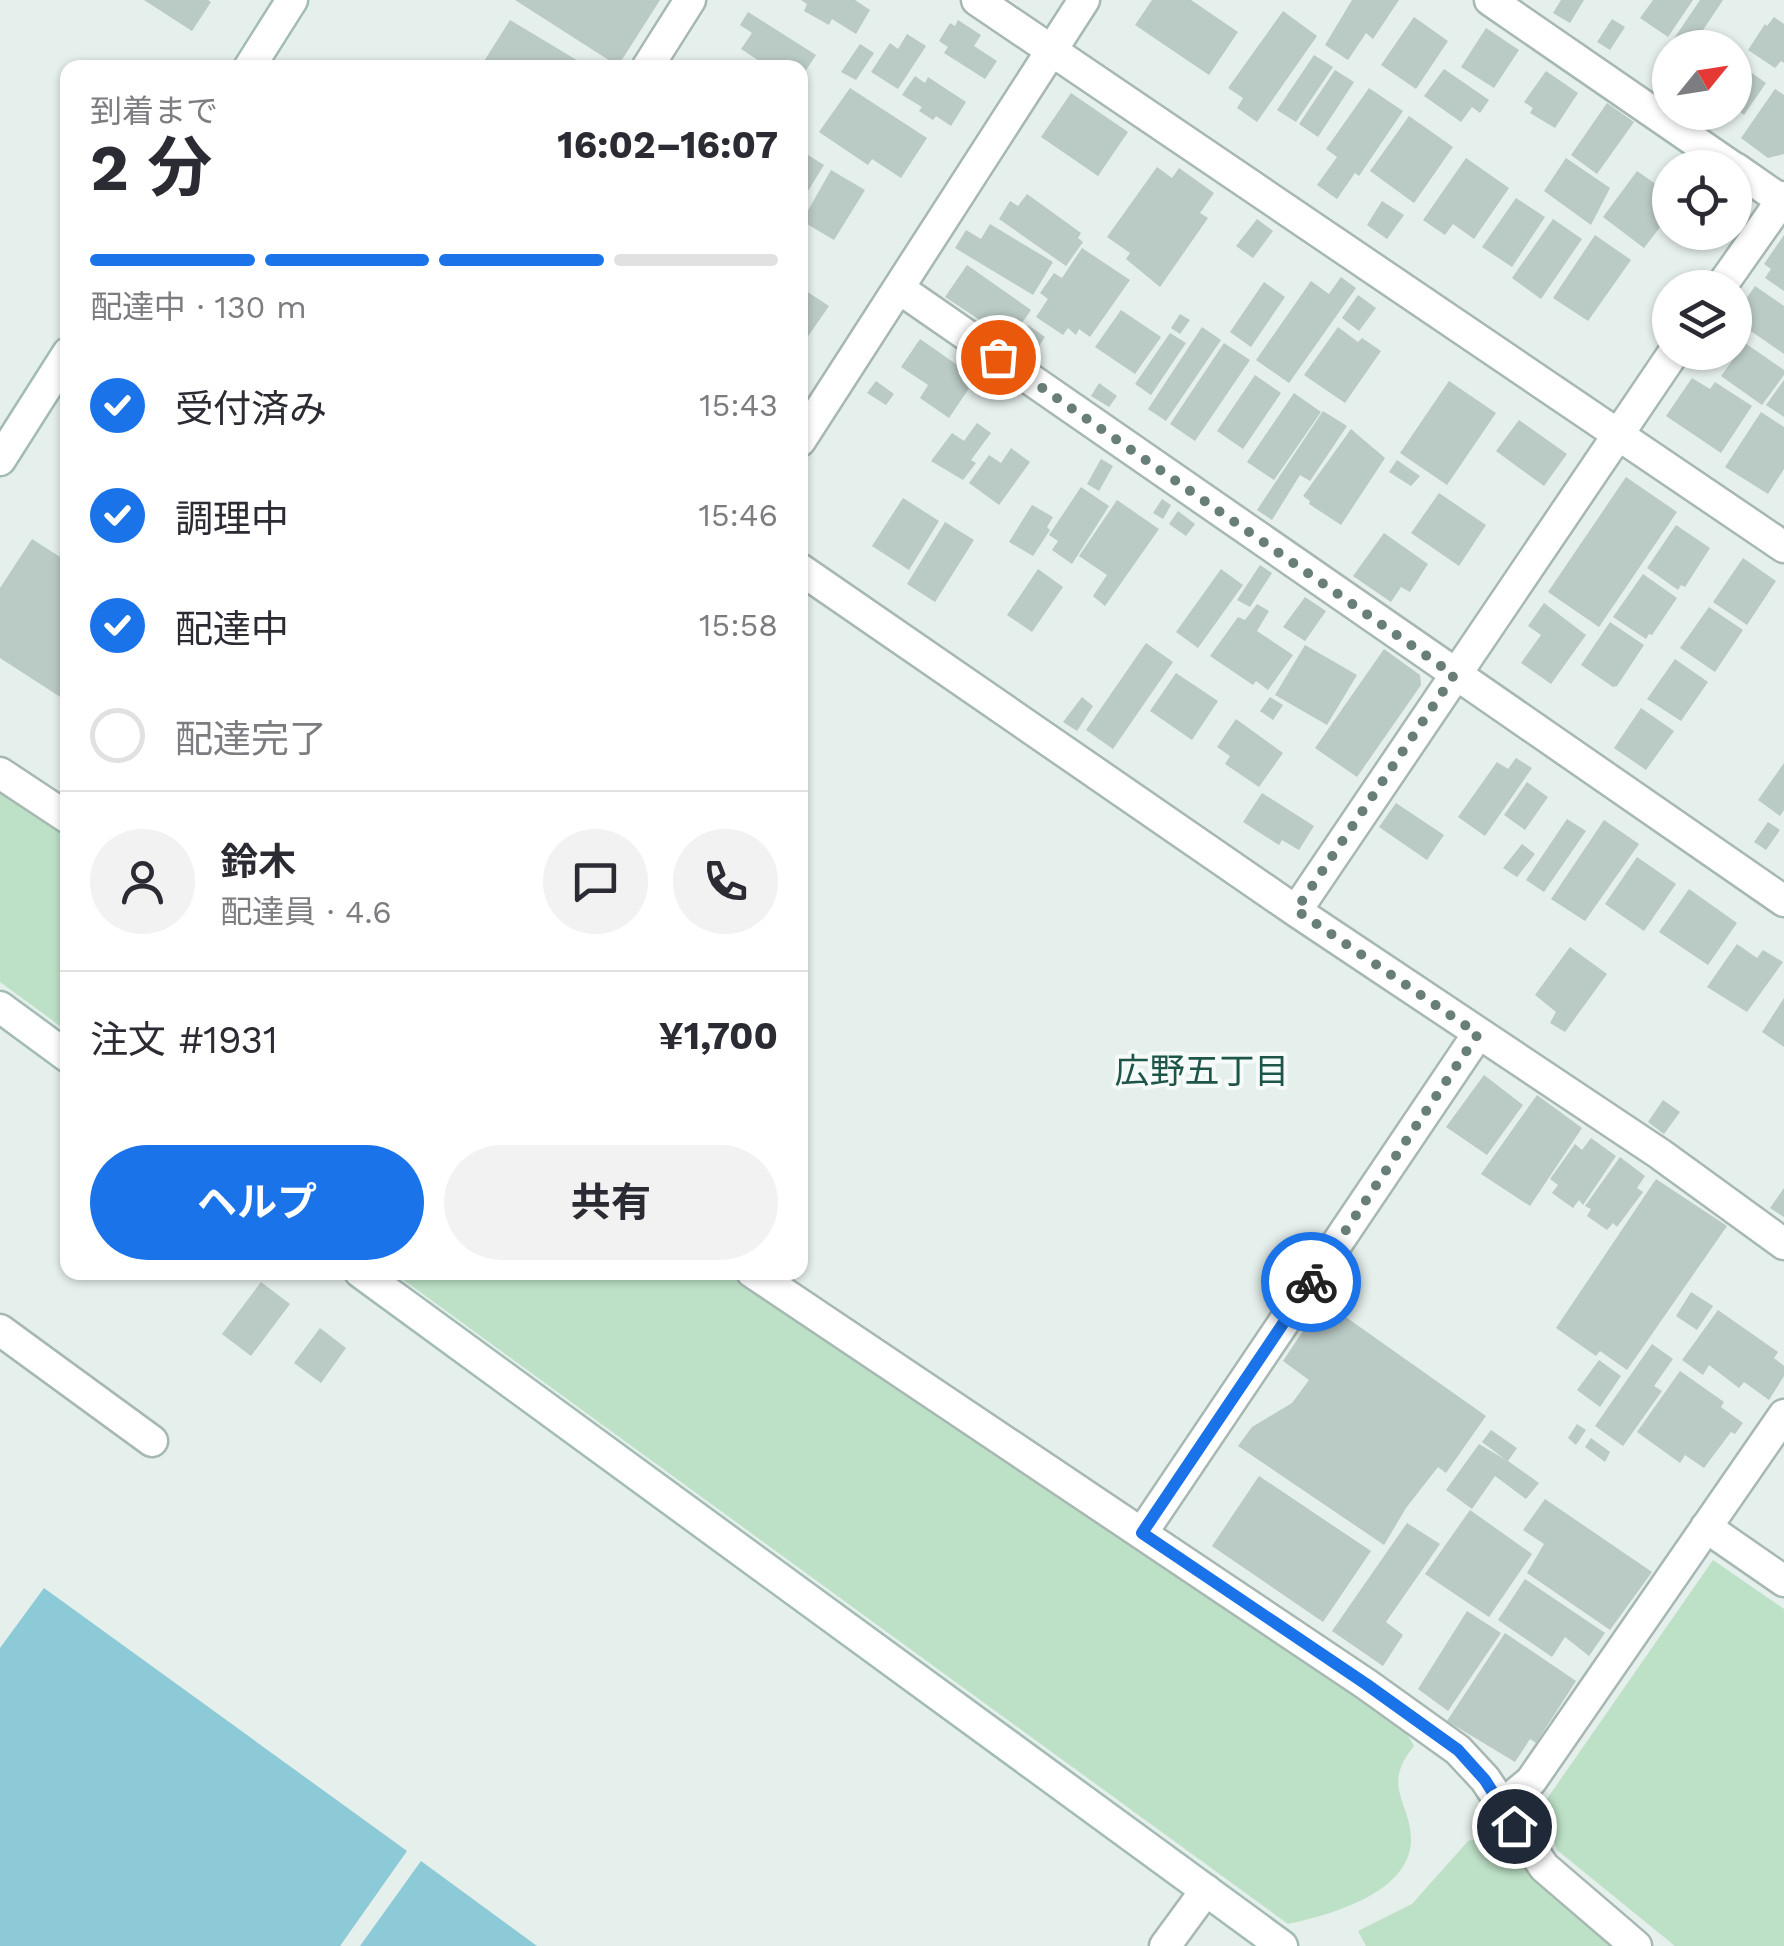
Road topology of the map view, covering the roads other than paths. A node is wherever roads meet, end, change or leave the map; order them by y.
1 (292, 0) edge
2 (690, 0) edge
3 (977, 0) edge
4 (1084, 0) edge
5 (1490, 0) edge
6 (1052, 49) junction
7 (254, 60) edge
8 (652, 60) edge
9 (1708, 150) edge
10 (1752, 179) edge
11 (1783, 199) edge
12 (1733, 270) edge
13 (900, 288) junction
14 (60, 366) edge
15 (1661, 370) edge
16 (808, 430) edge
17 (1618, 432) junction
18 (2, 451) edge
19 (1784, 547) edge
20 (808, 574) edge
21 (1454, 675) junction
22 (0, 774) edge
23 (60, 813) edge
24 (1784, 901) edge
25 (1296, 910) junction
26 (0, 1006) edge
27 (1478, 1034) junction
28 (60, 1050) edge
29 (1784, 1244) edge
30 (371, 1280) edge
31 (764, 1280) edge
32 (0, 1330) edge
33 (1784, 1415) edge
34 (152, 1441) dead end
35 (1706, 1526) junction
36 (1142, 1533) junction
37 (1784, 1581) edge
38 (1497, 1800) junction
39 (1206, 1890) junction
40 (1165, 1946) edge
41 (1282, 1946) edge
42 (1636, 1946) edge

1 - 7 street
2 - 8 street
3 - 6 street
4 - 6 street
5 - 9 street
6 - 13 street
6 - 17 street
10 - 11 street
11 - 12 street
13 - 16 street
13 - 21 street
14 - 18 street
15 - 17 street
17 - 19 street
17 - 21 street
20 - 25 street
21 - 24 street
21 - 25 street
22 - 23 street
25 - 27 street
26 - 28 street
27 - 29 street
27 - 36 street
30 - 39 street
31 - 36 street
32 - 34 street
33 - 35 street
35 - 37 street
35 - 38 street
36 - 38 street
38 - 42 street
39 - 40 street
39 - 41 street

